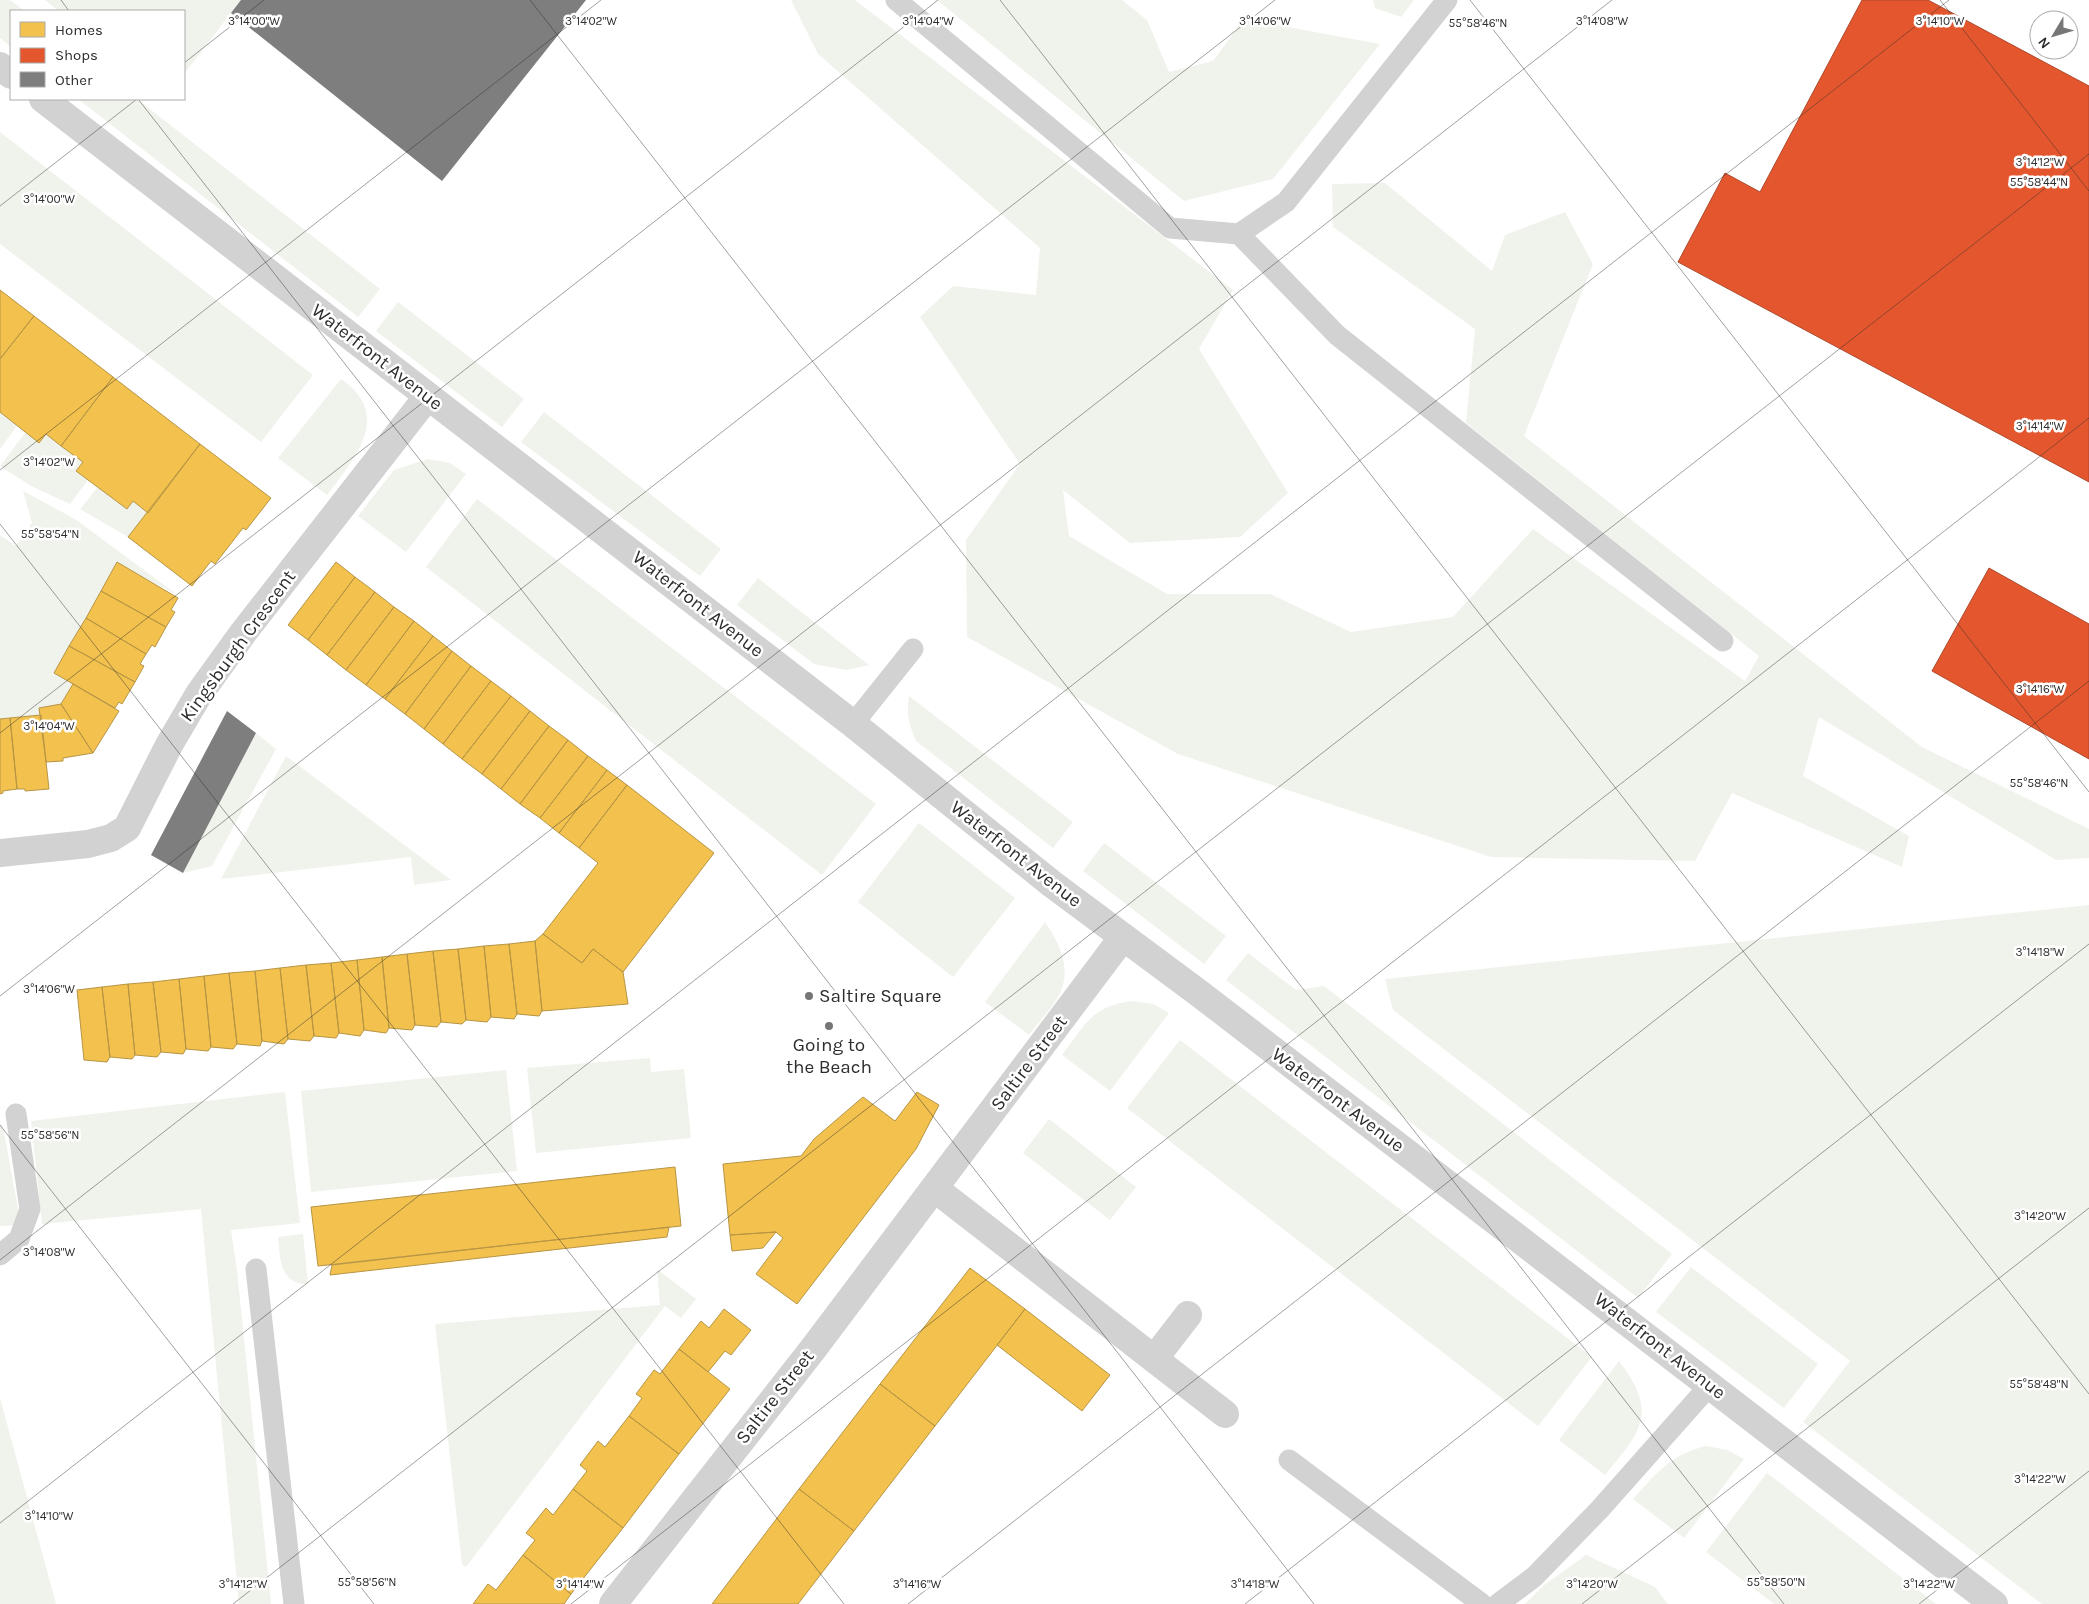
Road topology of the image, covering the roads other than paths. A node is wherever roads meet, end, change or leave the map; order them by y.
1 (896, 0) edge
2 (1447, 0) edge
3 (44, 100) edge
4 (1239, 234) junction
5 (428, 396) junction
6 (1723, 642) dead end
7 (913, 649) dead end
8 (853, 724) junction
9 (0, 853) edge
10 (1123, 937) junction
11 (16, 1114) dead end
12 (934, 1188) junction
13 (0, 1255) edge
14 (256, 1269) dead end
15 (1188, 1314) dead end
16 (1154, 1359) junction
17 (1710, 1385) junction
18 (1225, 1414) dead end
19 (1289, 1460) dead end
20 (294, 1604) edge
21 (613, 1604) edge
22 (1482, 1604) edge
23 (1498, 1604) edge
24 (1994, 1604) edge

1 - 4 lane
2 - 4 lane
3 - 5 street, Waterfront Avenue
4 - 6 lane
5 - 8 street, Waterfront Avenue
5 - 9 street, Kingsburgh Crescent
7 - 8 lane
8 - 10 street, Waterfront Avenue
10 - 12 street, Saltire Street
10 - 17 street, Waterfront Avenue
11 - 13 lane
12 - 16 street
12 - 21 street, Saltire Street
14 - 20 lane
15 - 16 street
16 - 18 street
17 - 23 lane
17 - 24 street, Waterfront Avenue
19 - 22 lane

